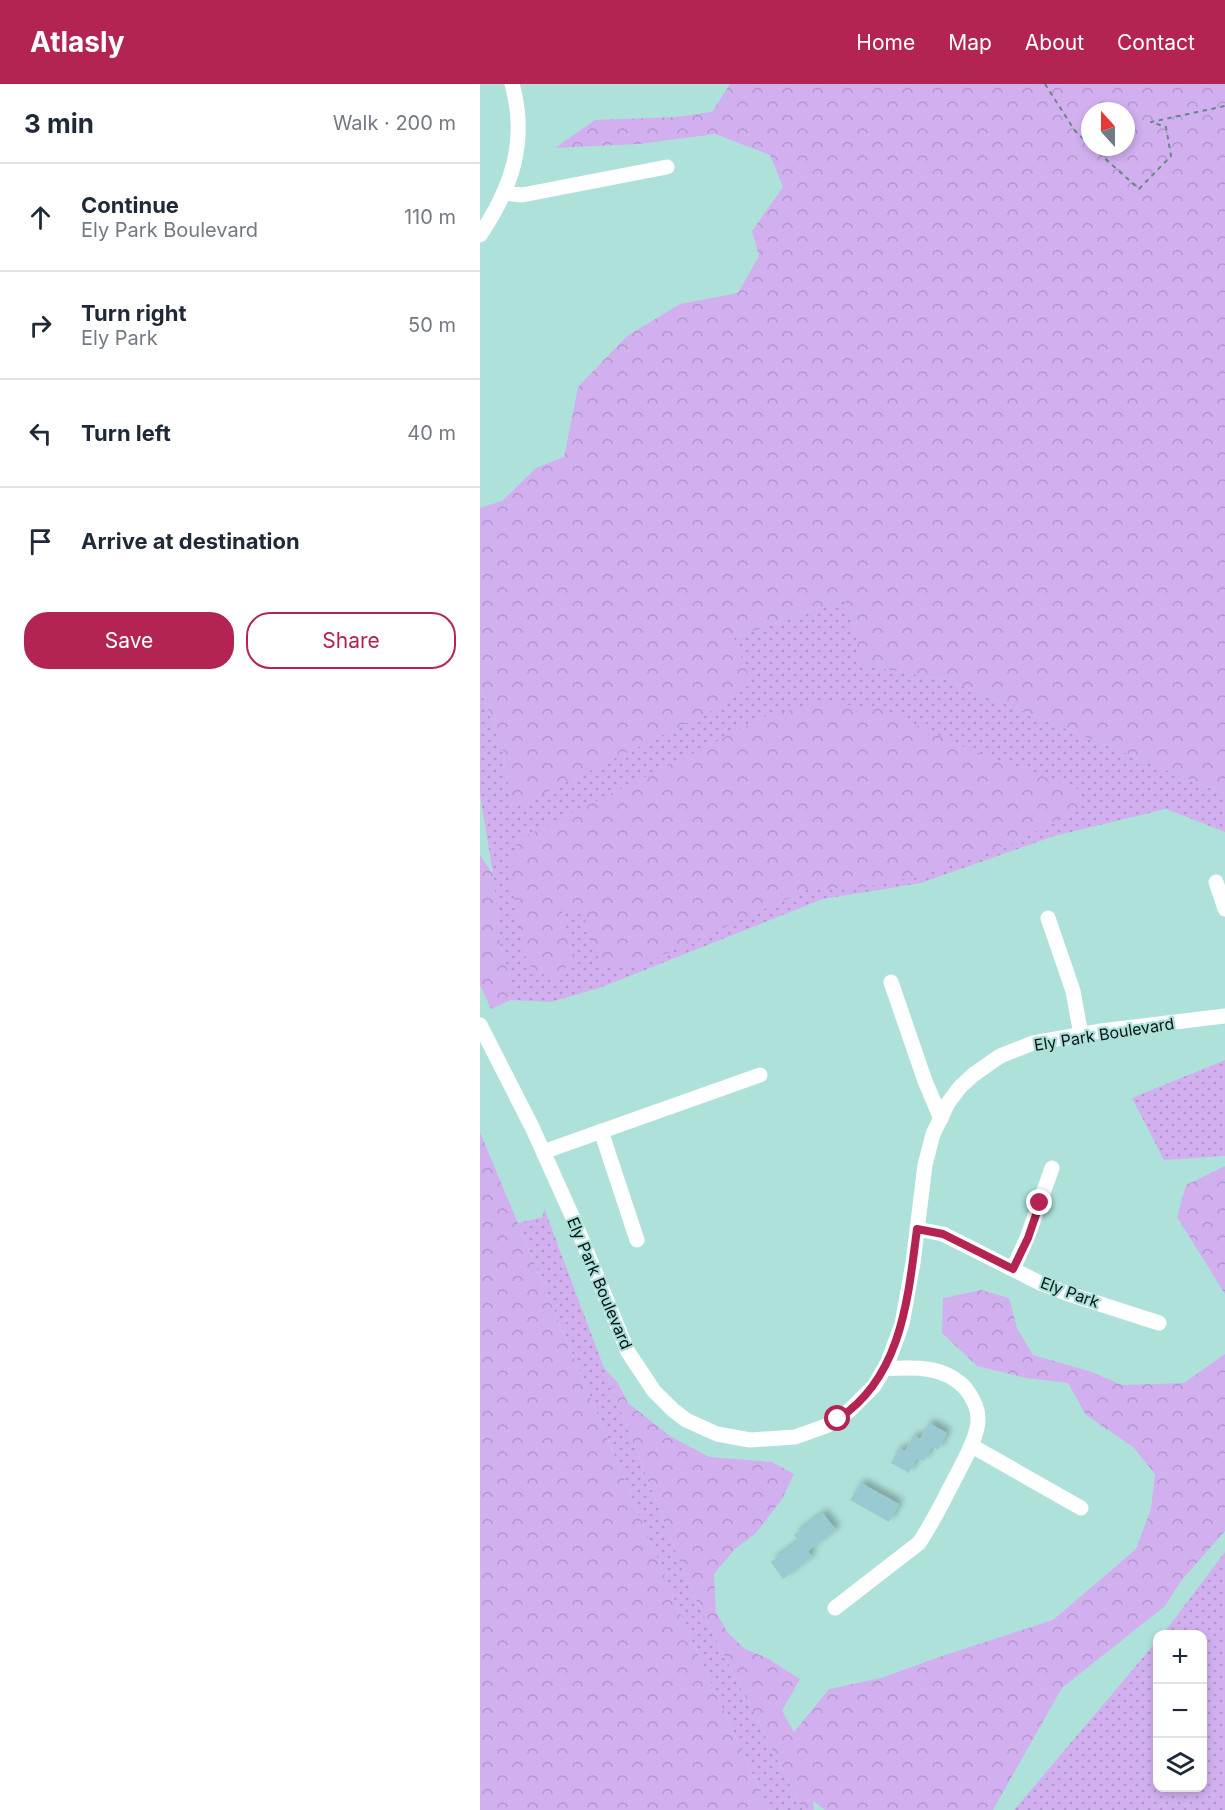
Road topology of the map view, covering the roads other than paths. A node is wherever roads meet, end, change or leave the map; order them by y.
1 (512, 84) edge
2 (667, 167) dead end
3 (503, 193) junction
4 (480, 235) edge
5 (1216, 882) dead end
6 (1225, 909) edge
7 (1048, 918) dead end
8 (891, 982) dead end
9 (1225, 1016) edge
10 (480, 1025) edge
11 (1081, 1035) junction
12 (760, 1076) dead end
13 (941, 1119) junction
14 (601, 1131) junction
15 (543, 1152) junction
16 (1052, 1168) dead end
17 (917, 1229) junction
18 (637, 1240) dead end
19 (1013, 1269) junction
20 (1159, 1323) dead end
21 (884, 1369) junction
22 (972, 1446) junction
23 (1081, 1508) dead end
24 (835, 1608) dead end

1 - 3 street
2 - 3 street
3 - 4 street
5 - 6 street
7 - 11 street
8 - 13 street
9 - 11 street, Ely Park Boulevard
10 - 15 street, Ely Park Boulevard
11 - 13 street, Ely Park Boulevard
12 - 14 street
13 - 17 street, Ely Park Boulevard
14 - 15 street
14 - 18 street
15 - 21 street, Ely Park Boulevard
16 - 19 street
17 - 19 street, Ely Park
17 - 21 street, Ely Park Boulevard
19 - 20 street, Ely Park
21 - 22 street
22 - 23 street
22 - 24 street

